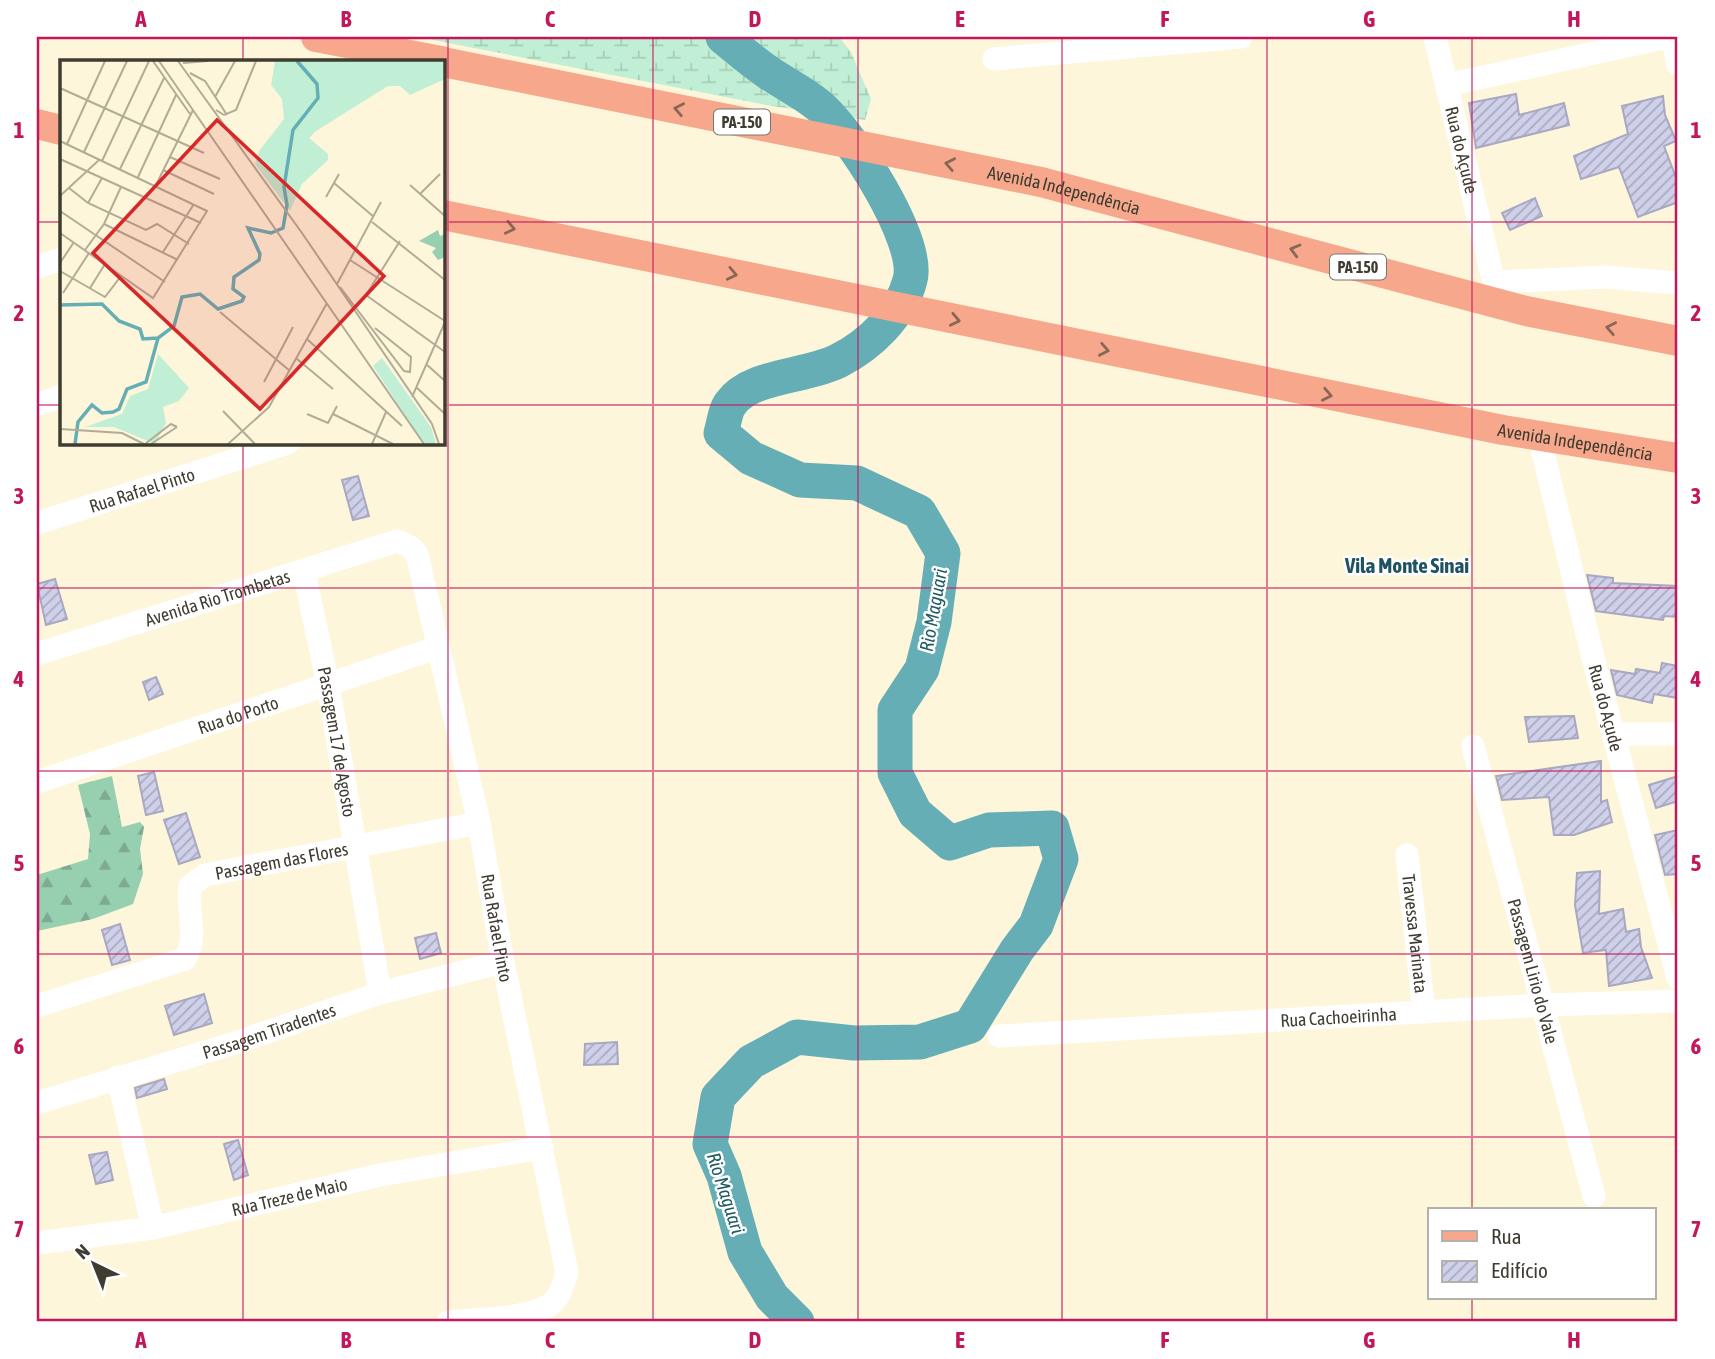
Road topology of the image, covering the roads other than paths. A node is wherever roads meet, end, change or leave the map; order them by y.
1 (1241, 37) edge
2 (1435, 37) edge
3 (1670, 37) edge
4 (326, 38) edge
5 (994, 59) dead end
6 (437, 60) edge
7 (444, 61) edge
8 (1678, 64) edge
9 (1447, 85) junction
10 (37, 124) edge
11 (60, 130) edge
12 (444, 215) edge
13 (60, 259) edge
14 (37, 267) edge
15 (1678, 283) edge
16 (1497, 293) junction
17 (1678, 341) edge
18 (60, 396) edge
19 (37, 405) edge
20 (1539, 436) junction
21 (285, 444) edge
22 (1678, 458) edge
23 (37, 523) edge
24 (397, 541) joint
25 (304, 572) junction
26 (439, 647) junction
27 (37, 654) edge
28 (328, 684) junction
29 (1613, 734) junction
30 (1678, 734) edge
31 (1473, 746) dead end
32 (37, 782) edge
33 (479, 823) junction
34 (356, 847) junction
35 (1407, 855) dead end
36 (1668, 895) edge
37 (503, 962) junction
38 (1678, 978) edge
39 (380, 993) junction
40 (1678, 1001) edge
41 (1544, 1005) junction
42 (37, 1006) edge
43 (1424, 1012) junction
44 (999, 1036) dead end
45 (118, 1077) junction
46 (37, 1103) edge
47 (542, 1148) junction
48 (1594, 1196) dead end
49 (153, 1228) junction
50 (37, 1243) edge
51 (448, 1322) edge

1 - 5 street
2 - 9 street, Rua do Açude
3 - 8 street
3 - 9 street
4 - 6 main road, Avenida Independência / PA-150
16 -> 7 main road, Avenida Independência / PA-150
9 - 16 street, Rua do Açude
10 - 11 main road
12 -> 20 main road, Avenida Independência
13 - 14 street
15 - 16 street
17 -> 16 main road, Avenida Independência / PA-150
18 - 19 street
20 - 22 main road, Avenida Independência
20 - 29 street, Rua do Açude
21 - 23 street, Rua Rafael Pinto
24 - 25 street, Avenida Rio Trombetas
24 - 26 street, Rua Rafael Pinto
25 - 27 street, Avenida Rio Trombetas
25 - 28 street, Passagem 17 de Agosto
26 - 28 street, Rua do Porto
26 - 33 street, Rua Rafael Pinto
28 - 32 street, Rua do Porto
28 - 34 street, Passagem 17 de Agosto
29 - 30 street
29 - 36 street, Rua do Açude
31 - 41 street, Passagem Lirio do Vale
33 - 34 street, Passagem das Flores
33 - 37 street, Rua Rafael Pinto
34 - 39 street, Passagem 17 de Agosto
34 - 42 street, Passagem das Flores
35 - 43 street, Travessa Marinata
36 - 38 street, Rua do Açude
37 - 39 street, Passagem Tiradentes
37 - 47 street, Rua Rafael Pinto
39 - 45 street, Passagem Tiradentes
40 - 41 street, Rua Cachoeirinha
41 - 43 street, Rua Cachoeirinha
41 - 48 street, Passagem Lirio do Vale
43 - 44 street, Rua Cachoeirinha
45 - 46 street, Passagem Tiradentes
45 - 49 street
47 - 49 street, Rua Treze de Maio
47 - 51 street, Rua Rafael Pinto
49 - 50 street, Rua Treze de Maio

